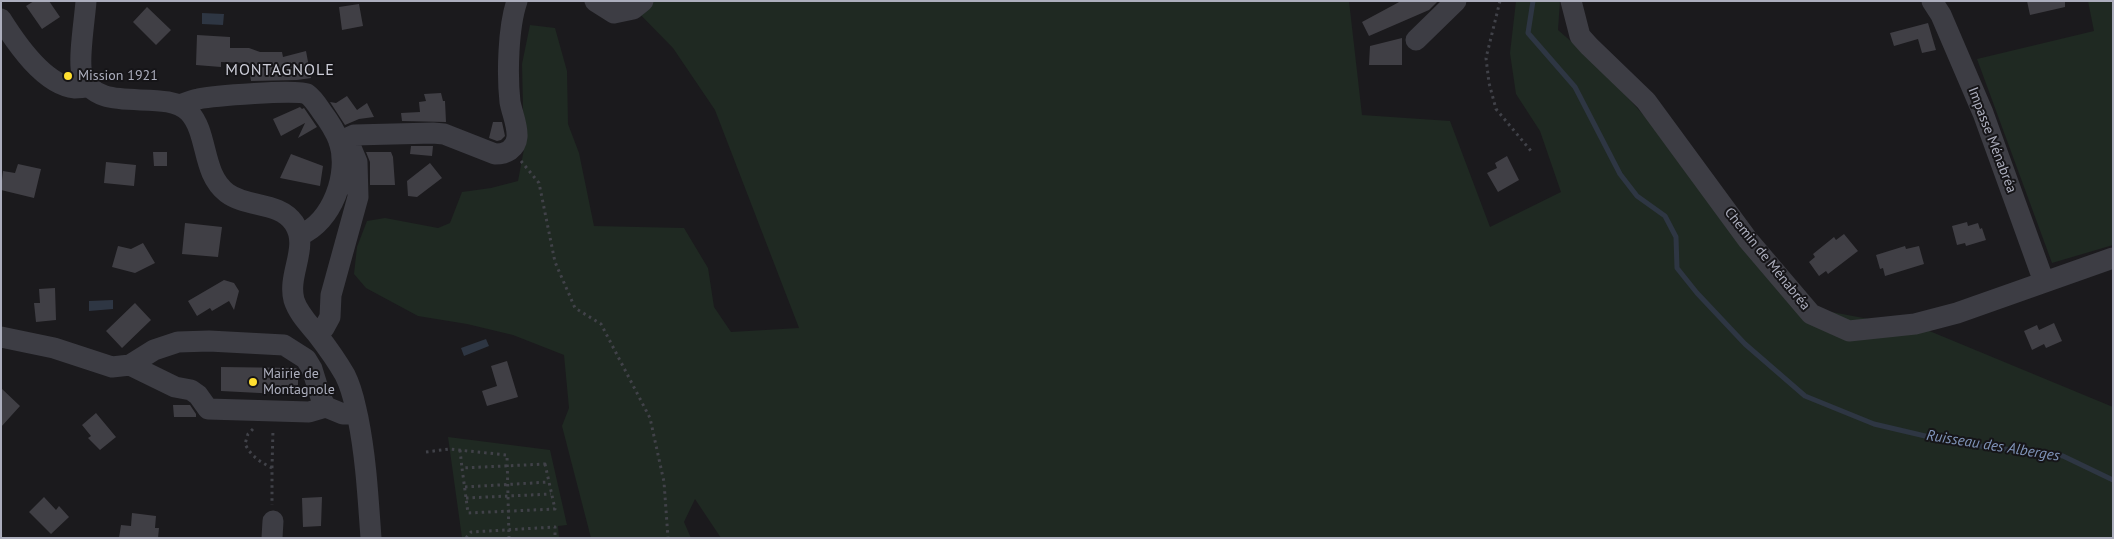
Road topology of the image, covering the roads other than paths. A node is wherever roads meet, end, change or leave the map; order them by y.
1 (86, 1) edge
2 (517, 1) edge
3 (595, 1) edge
4 (643, 1) edge
5 (1456, 1) edge
6 (1571, 1) edge
7 (1932, 1) edge
8 (1, 19) edge
9 (1416, 40) dead end
10 (91, 86) junction
11 (180, 105) junction
12 (343, 140) junction
13 (300, 235) junction
14 (2113, 258) edge
15 (2044, 282) junction
16 (317, 334) junction
17 (1, 337) edge
18 (130, 365) junction
19 (326, 408) junction
20 (357, 414) junction
21 (371, 538) edge

1 - 10 street
2 - 12 street
3 - 4 street
5 - 9 street
6 - 15 street, Chemin de Ménabréa
7 - 15 street, Impasse Ménabréa
8 - 10 street
10 - 11 street
11 - 12 street
11 - 13 street
12 - 13 street
12 - 16 street
13 - 16 street
14 - 15 street, Chemin de Ménabréa
16 - 20 street
17 - 18 street
18 - 19 street
18 - 19 street
19 - 20 street
20 - 21 street

